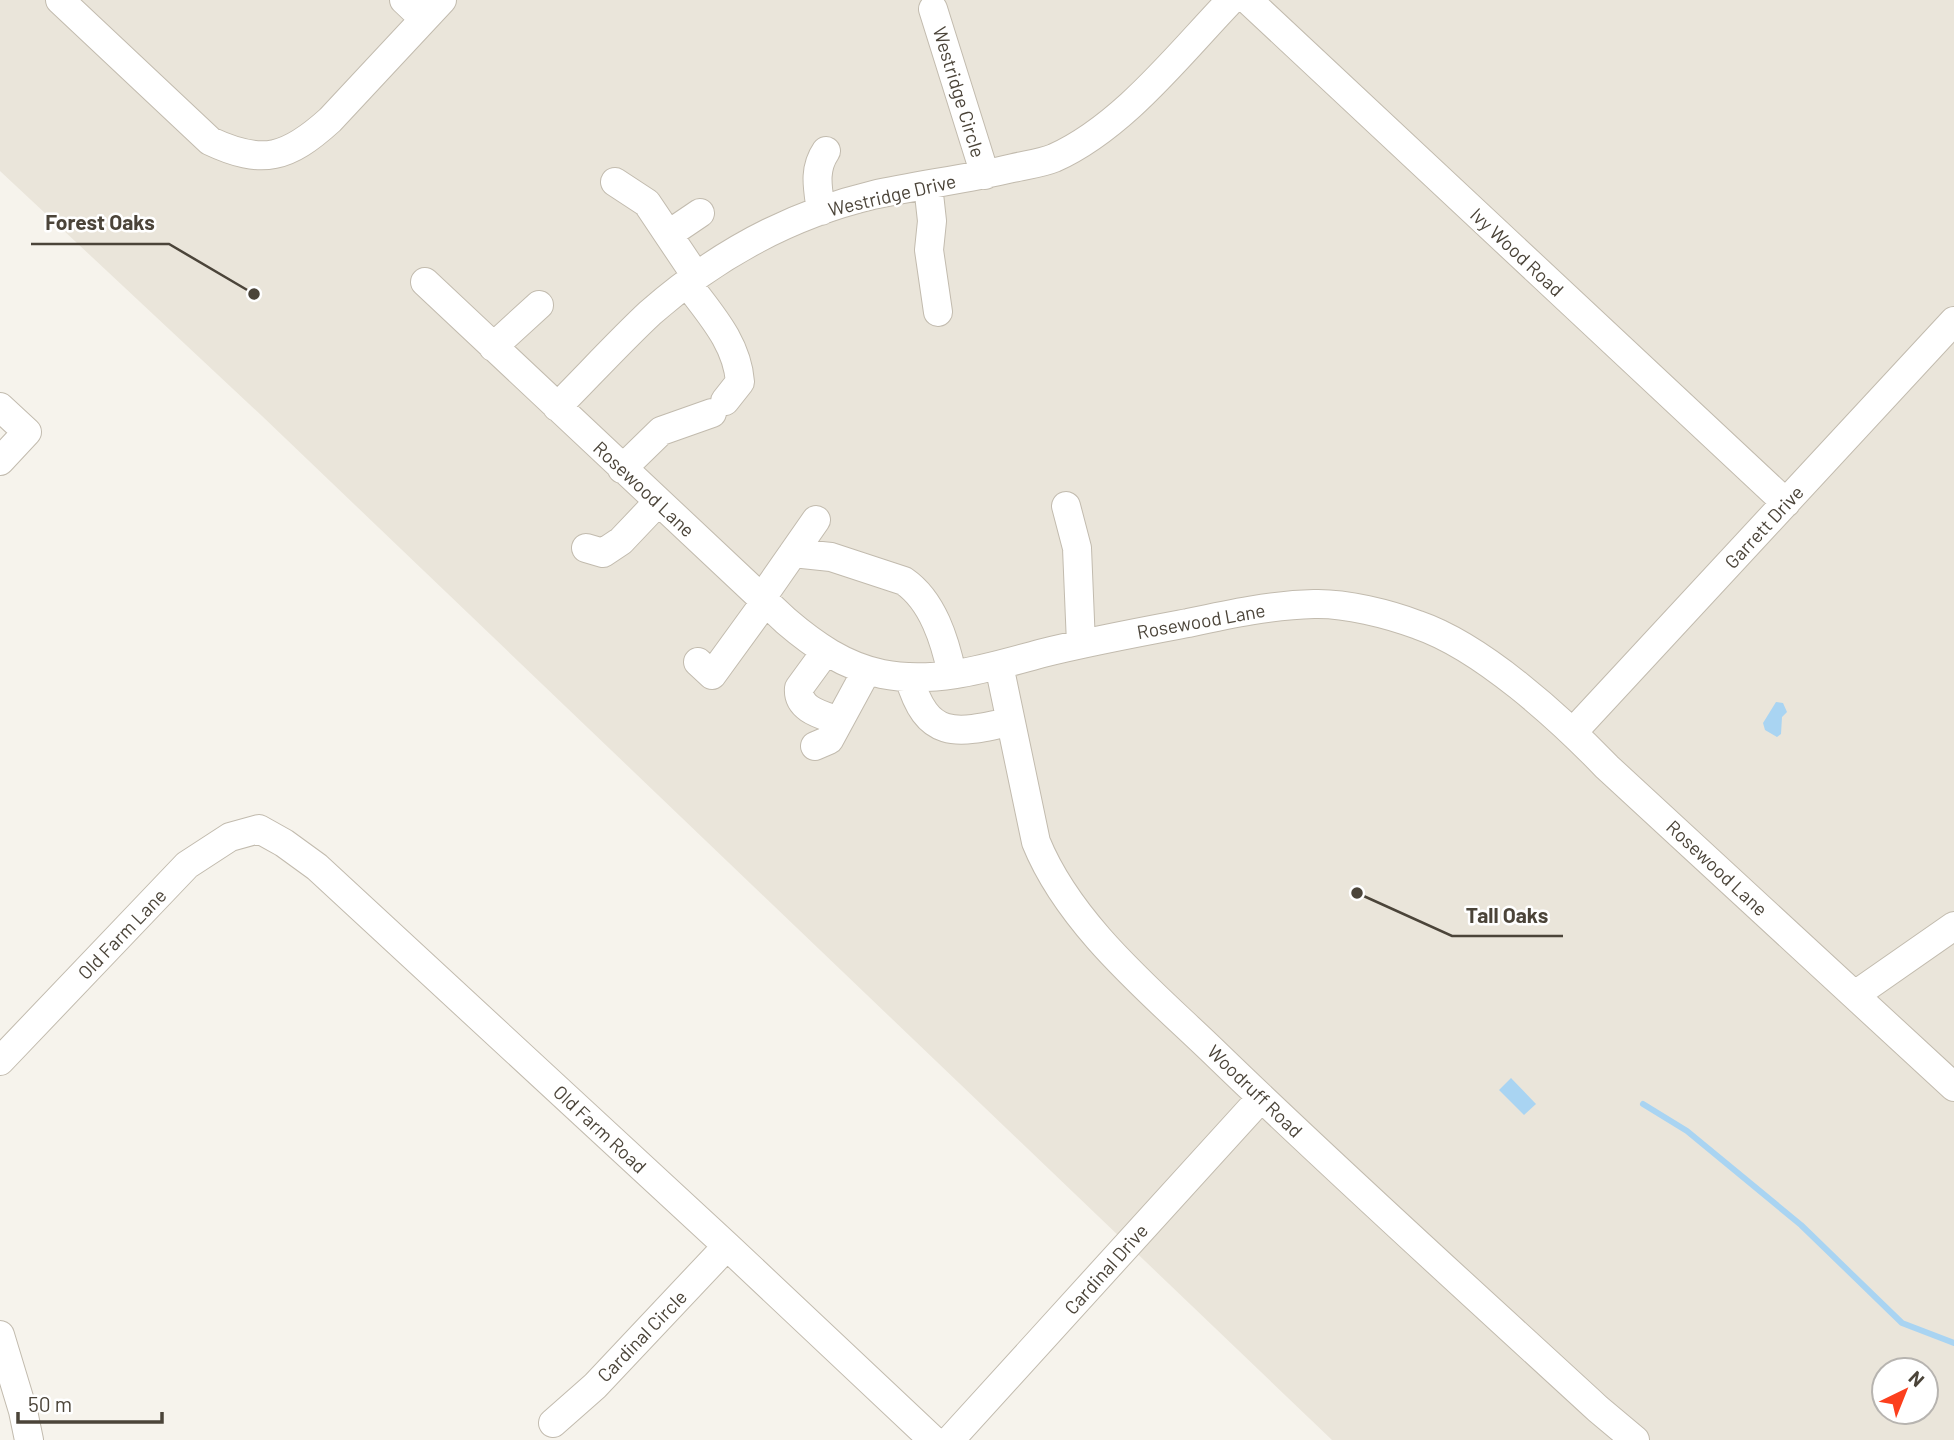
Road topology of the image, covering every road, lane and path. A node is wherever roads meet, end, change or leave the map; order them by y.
1 (60, 0) edge
2 (1231, 0) edge
3 (1248, 0) edge
4 (423, 6) edge
5 (933, 9) dead end
6 (826, 151) dead end
7 (985, 175) junction
8 (615, 182) dead end
9 (928, 185) junction
10 (821, 211) junction
11 (700, 214) dead end
12 (668, 234) junction
13 (692, 280) junction
14 (425, 282) dead end
15 (539, 305) dead end
16 (938, 312) dead end
17 (1954, 321) edge
18 (493, 347) junction
19 (0, 407) edge
20 (557, 407) junction
21 (0, 461) edge
22 (622, 469) junction
23 (658, 502) junction
24 (1786, 503) junction
25 (1066, 506) dead end
26 (816, 520) dead end
27 (586, 548) dead end
28 (793, 553) junction
29 (763, 601) junction
30 (1081, 644) junction
31 (826, 651) junction
32 (698, 662) dead end
33 (999, 665) junction
34 (867, 670) junction
35 (952, 674) junction
36 (909, 677) junction
37 (839, 721) junction
38 (1009, 722) junction
39 (1573, 732) junction
40 (815, 746) dead end
41 (259, 829) joint
42 (1954, 926) edge
43 (1855, 995) junction
44 (0, 1061) edge
45 (1954, 1087) edge
46 (1261, 1098) junction
47 (727, 1246) junction
48 (0, 1335) edge
49 (553, 1423) dead end
50 (29, 1440) edge
51 (933, 1440) edge
52 (950, 1440) edge
53 (1634, 1440) edge

1 - 4 street
2 - 7 street, Westridge Drive
3 - 24 street, Ivy Wood Road
5 - 7 street, Westridge Circle
6 - 10 street
7 - 9 street, Westridge Drive
8 - 12 street
9 - 10 street, Westridge Drive
9 - 16 street
10 - 13 street, Westridge Drive
11 - 12 street
12 - 13 street
13 - 20 street, Westridge Drive
13 - 22 street
14 - 18 street, Rosewood Lane
15 - 18 street
17 - 24 street, Garrett Drive
18 - 20 street, Rosewood Lane
19 - 21 street
20 - 22 street, Rosewood Lane
22 - 23 street, Rosewood Lane
23 - 27 street
23 - 29 street, Rosewood Lane
24 - 39 street, Garrett Drive
25 - 30 street
26 - 28 street
28 - 29 street
28 - 35 street
29 - 31 street, Rosewood Lane
29 - 32 street
30 - 33 street, Rosewood Lane
30 - 39 street, Rosewood Lane
31 - 34 street, Rosewood Lane
31 - 37 street
33 - 35 street, Rosewood Lane
33 - 38 street, Woodruff Road
34 - 36 street, Rosewood Lane
34 - 37 street
35 - 36 street, Rosewood Lane
36 - 38 street
37 - 40 street
38 - 46 street, Woodruff Road
39 - 43 street, Rosewood Lane
41 - 44 street, Old Farm Lane
41 - 47 street, Old Farm Road
42 - 43 street
43 - 45 street, Rosewood Lane
46 - 52 street, Cardinal Drive
46 - 53 street, Woodruff Road
47 - 49 street, Cardinal Circle
47 - 51 street, Old Farm Road
48 - 50 street

